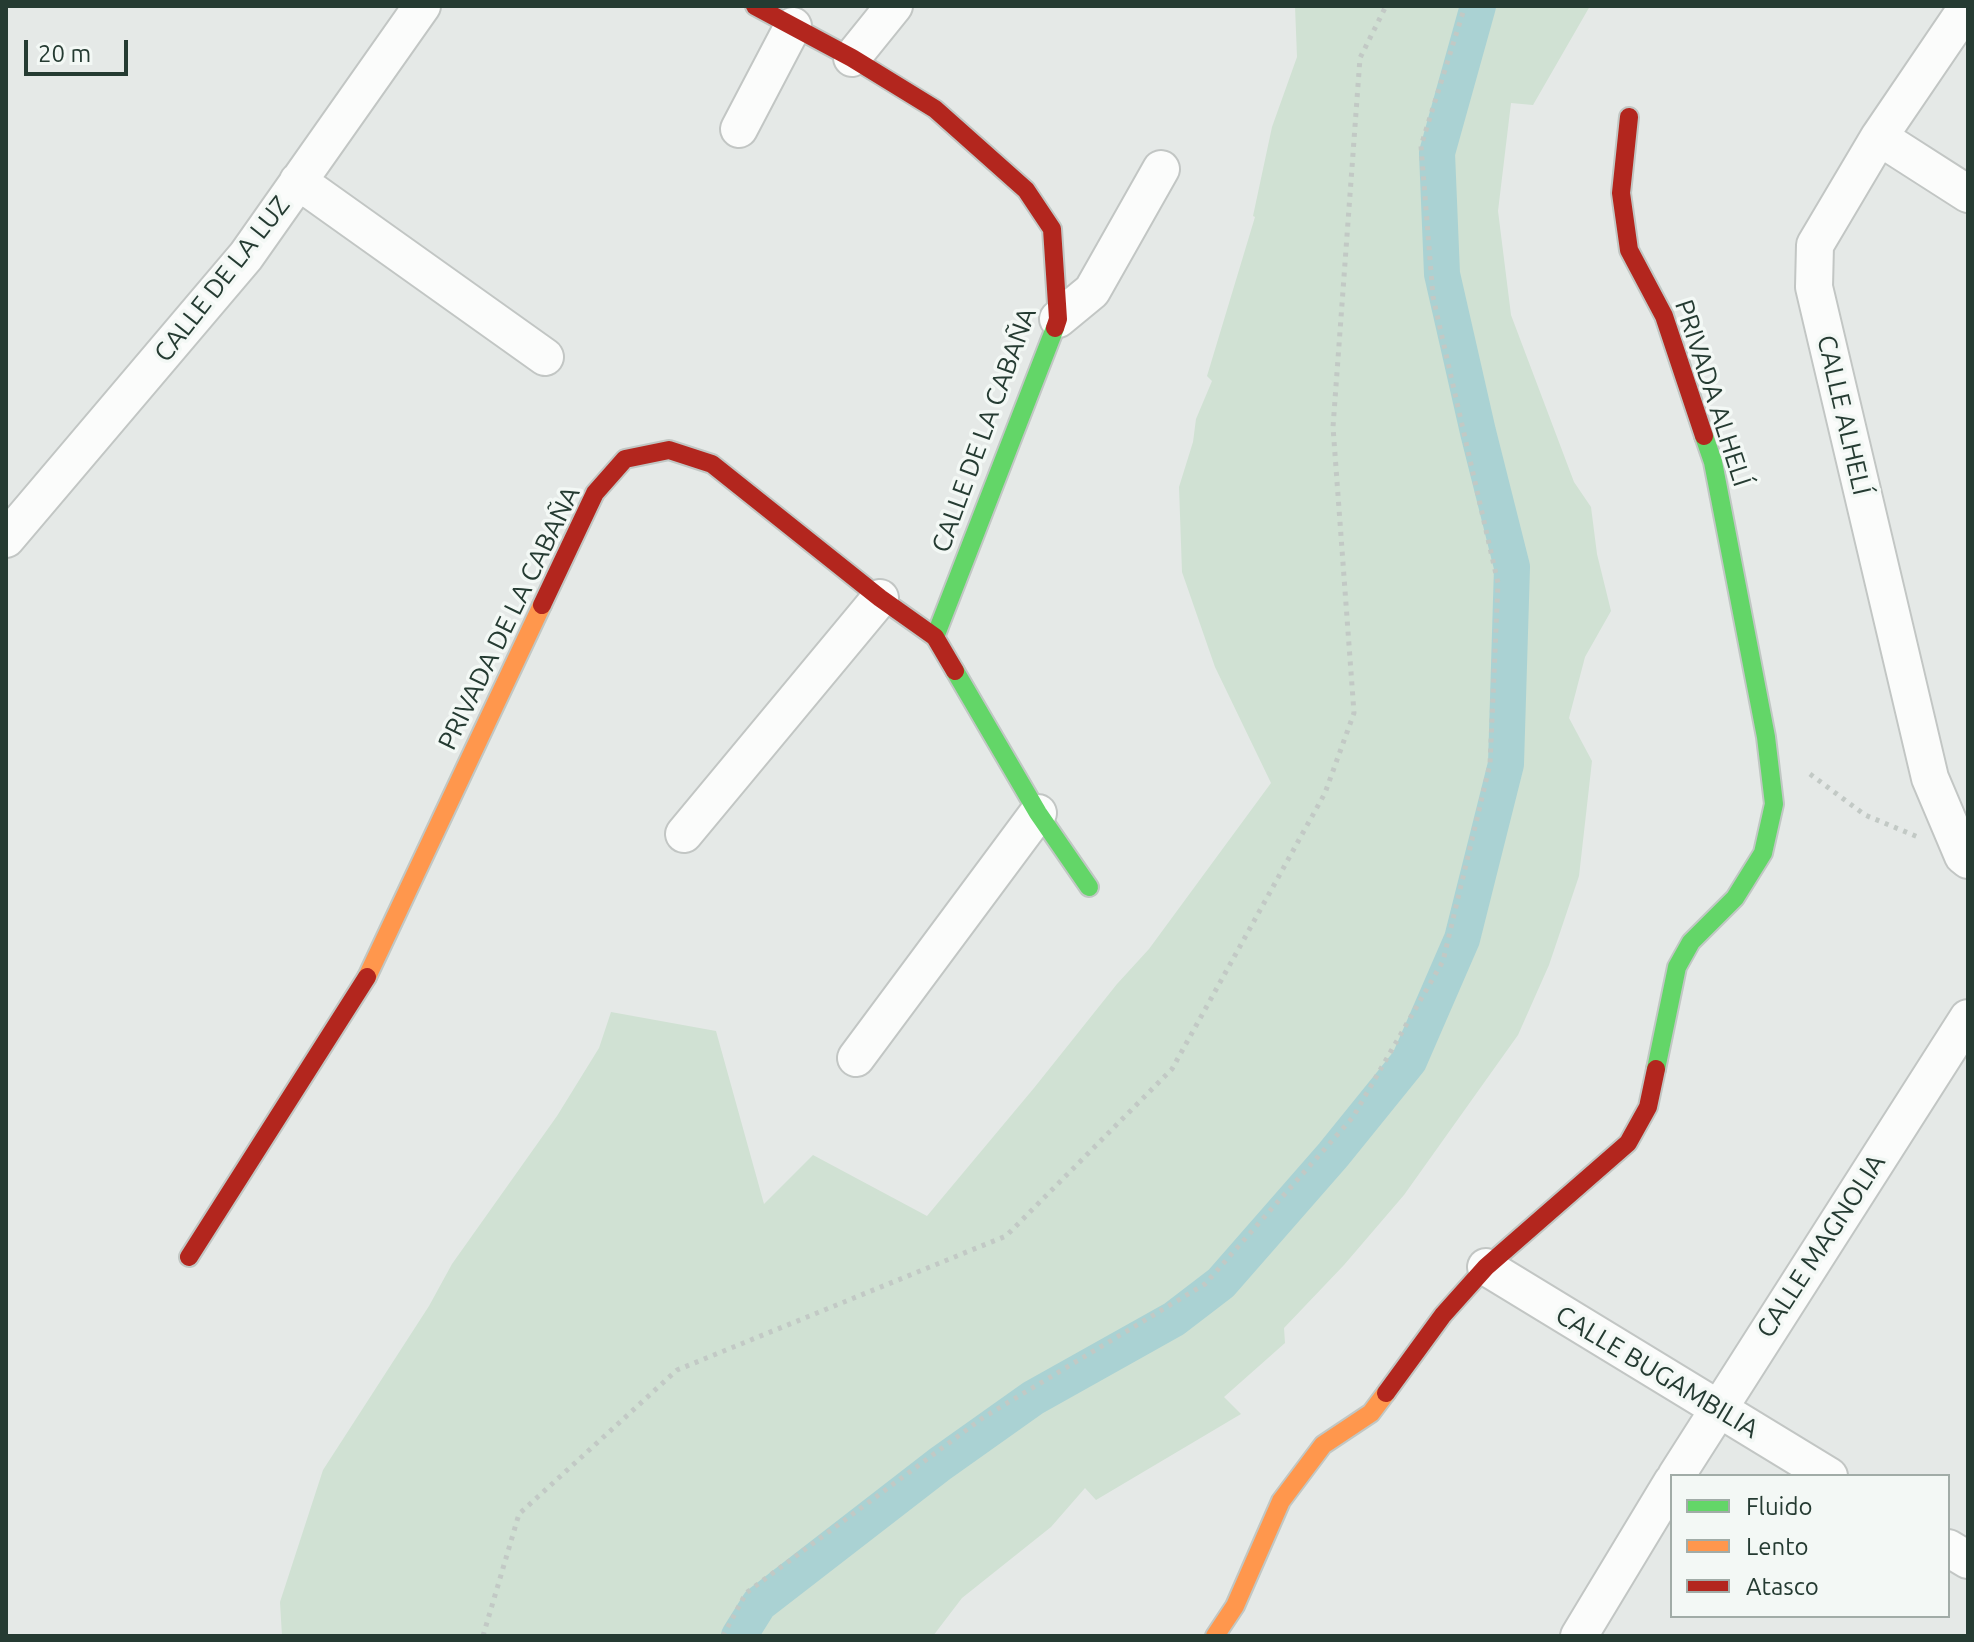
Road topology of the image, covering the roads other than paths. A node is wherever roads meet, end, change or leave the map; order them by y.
1 (422, 6) edge
2 (755, 6) edge
3 (894, 6) edge
4 (1968, 6) edge
5 (793, 26) junction
6 (852, 58) junction
7 (1629, 117) dead end
8 (739, 129) dead end
9 (1879, 137) junction
10 (1161, 169) dead end
11 (298, 181) junction
12 (1968, 194) edge
13 (1058, 319) junction
14 (545, 357) dead end
15 (6, 539) edge
16 (880, 598) junction
17 (935, 637) junction
18 (1038, 813) junction
19 (684, 834) dead end
20 (1966, 858) edge
21 (1089, 887) dead end
22 (1968, 1018) edge
23 (856, 1058) dead end
24 (189, 1257) dead end
25 (1486, 1267) junction
26 (1717, 1408) junction
27 (1677, 1474) edge
28 (1826, 1474) edge
29 (1670, 1485) edge
30 (1950, 1549) edge
31 (1968, 1560) edge
32 (1215, 1636) edge
33 (1579, 1636) edge

1 - 11 street, CALLE DE LA LUZ
2 - 5 street, CALLE DE LA CABAÑA
3 - 6 street
4 - 9 street, CALLE ALHELÍ
5 - 6 street, CALLE DE LA CABAÑA
5 - 8 street
6 - 13 street, CALLE DE LA CABAÑA
7 - 25 street, PRIVADA ALHELÍ
9 - 12 street
9 - 20 street, CALLE ALHELÍ
10 - 13 street
11 - 14 street
11 - 15 street, CALLE DE LA LUZ
13 - 17 street, CALLE DE LA CABAÑA
16 - 17 street, PRIVADA DE LA CABAÑA
16 - 19 street
16 - 24 street, PRIVADA DE LA CABAÑA
17 - 18 street, PRIVADA DE LA CABAÑA
18 - 21 street, PRIVADA DE LA CABAÑA
18 - 23 street
22 - 26 street, CALLE MAGNOLIA
25 - 26 street, CALLE BUGAMBILIA
25 - 32 street, PRIVADA ALHELÍ
26 - 27 street, CALLE MAGNOLIA
26 - 28 street, CALLE BUGAMBILIA
29 - 33 street
30 - 31 street

